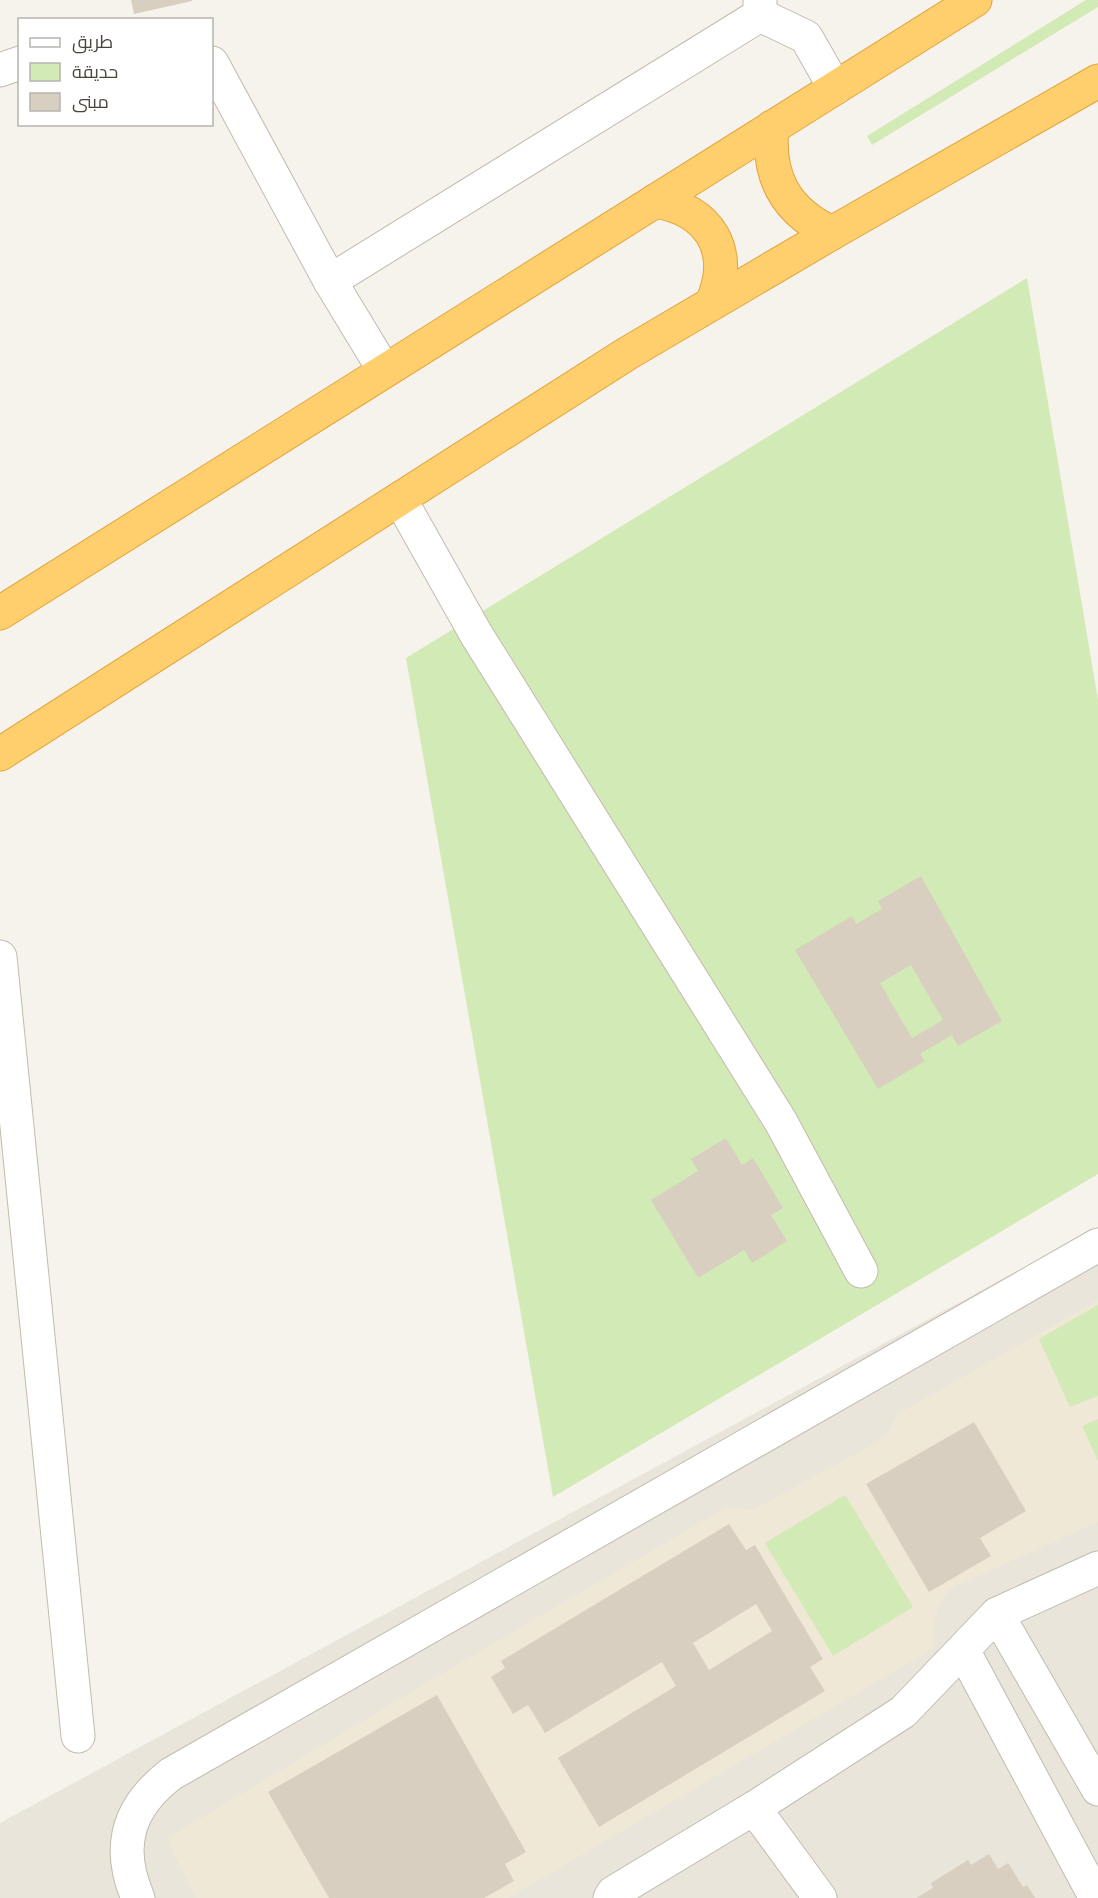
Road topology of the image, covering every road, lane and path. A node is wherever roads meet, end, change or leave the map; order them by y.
1 (975, 0) edge
2 (760, 7) edge
3 (18, 64) edge
4 (213, 65) edge
5 (0, 70) edge
6 (1098, 81) edge
7 (835, 88) junction
8 (772, 127) junction
9 (655, 201) junction
10 (832, 233) junction
11 (330, 281) junction
12 (712, 303) junction
13 (384, 370) junction
14 (400, 499) junction
15 (0, 613) edge
16 (0, 754) edge
17 (0, 957) edge
18 (1098, 1245) edge
19 (861, 1271) dead end
20 (1098, 1568) edge
21 (997, 1614) junction
22 (963, 1650) junction
23 (78, 1736) dead end
24 (1098, 1789) edge
25 (754, 1808) junction
26 (138, 1898) edge
27 (610, 1898) edge
28 (820, 1898) edge
29 (1096, 1898) edge

1 - 7 highway
2 - 7 street
2 - 11 street
3 - 5 street
4 - 11 street
6 - 10 highway
7 - 8 highway
8 - 9 highway
8 - 10 highway
9 - 12 highway
9 - 13 highway
10 - 12 highway
11 - 13 street
12 - 14 highway
13 - 15 highway
14 - 16 highway
14 - 19 street
17 - 23 street
18 - 26 street
20 - 21 street
21 - 22 street
21 - 24 street
22 - 25 street
22 - 29 street
25 - 27 street
25 - 28 street

